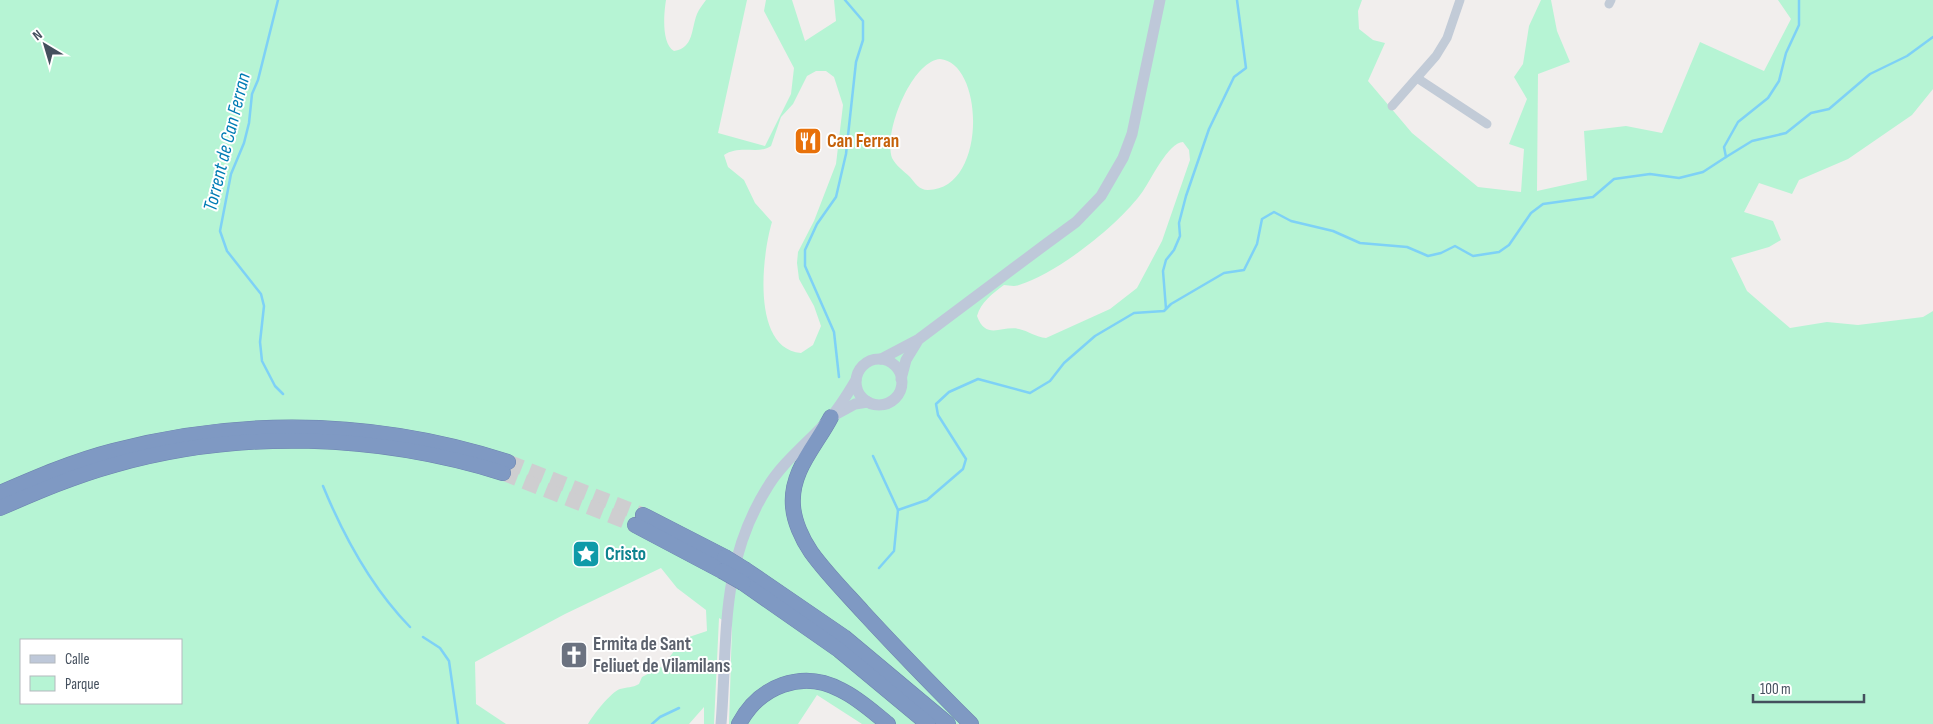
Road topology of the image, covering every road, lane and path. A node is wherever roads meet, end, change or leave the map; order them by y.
1 (1160, 0) edge
2 (1460, 0) edge
3 (1417, 78) junction
4 (1392, 106) dead end
5 (1487, 124) dead end
6 (919, 339) junction
7 (881, 359) junction
8 (901, 378) junction
9 (856, 380) junction
10 (868, 402) junction
11 (831, 417) junction
12 (0, 493) edge
13 (0, 508) edge
14 (639, 520) tunnel mouth
15 (744, 577) junction
16 (721, 724) edge
17 (739, 724) edge
18 (888, 724) edge
19 (928, 724) edge
20 (948, 724) edge
21 (971, 724) edge

1 - 6 main road
2 - 3 street
3 - 4 street
3 - 5 street
6 - 7 main road
6 - 8 main road
7 - 8 main road
7 - 9 main road
8 - 10 main road
9 - 10 main road
9 - 11 main road
10 - 11 main road
11 - 16 main road
11 - 21 highway
12 - 13 highway
14 - 15 highway, bridge
15 - 19 highway
15 - 20 highway
17 - 18 highway

